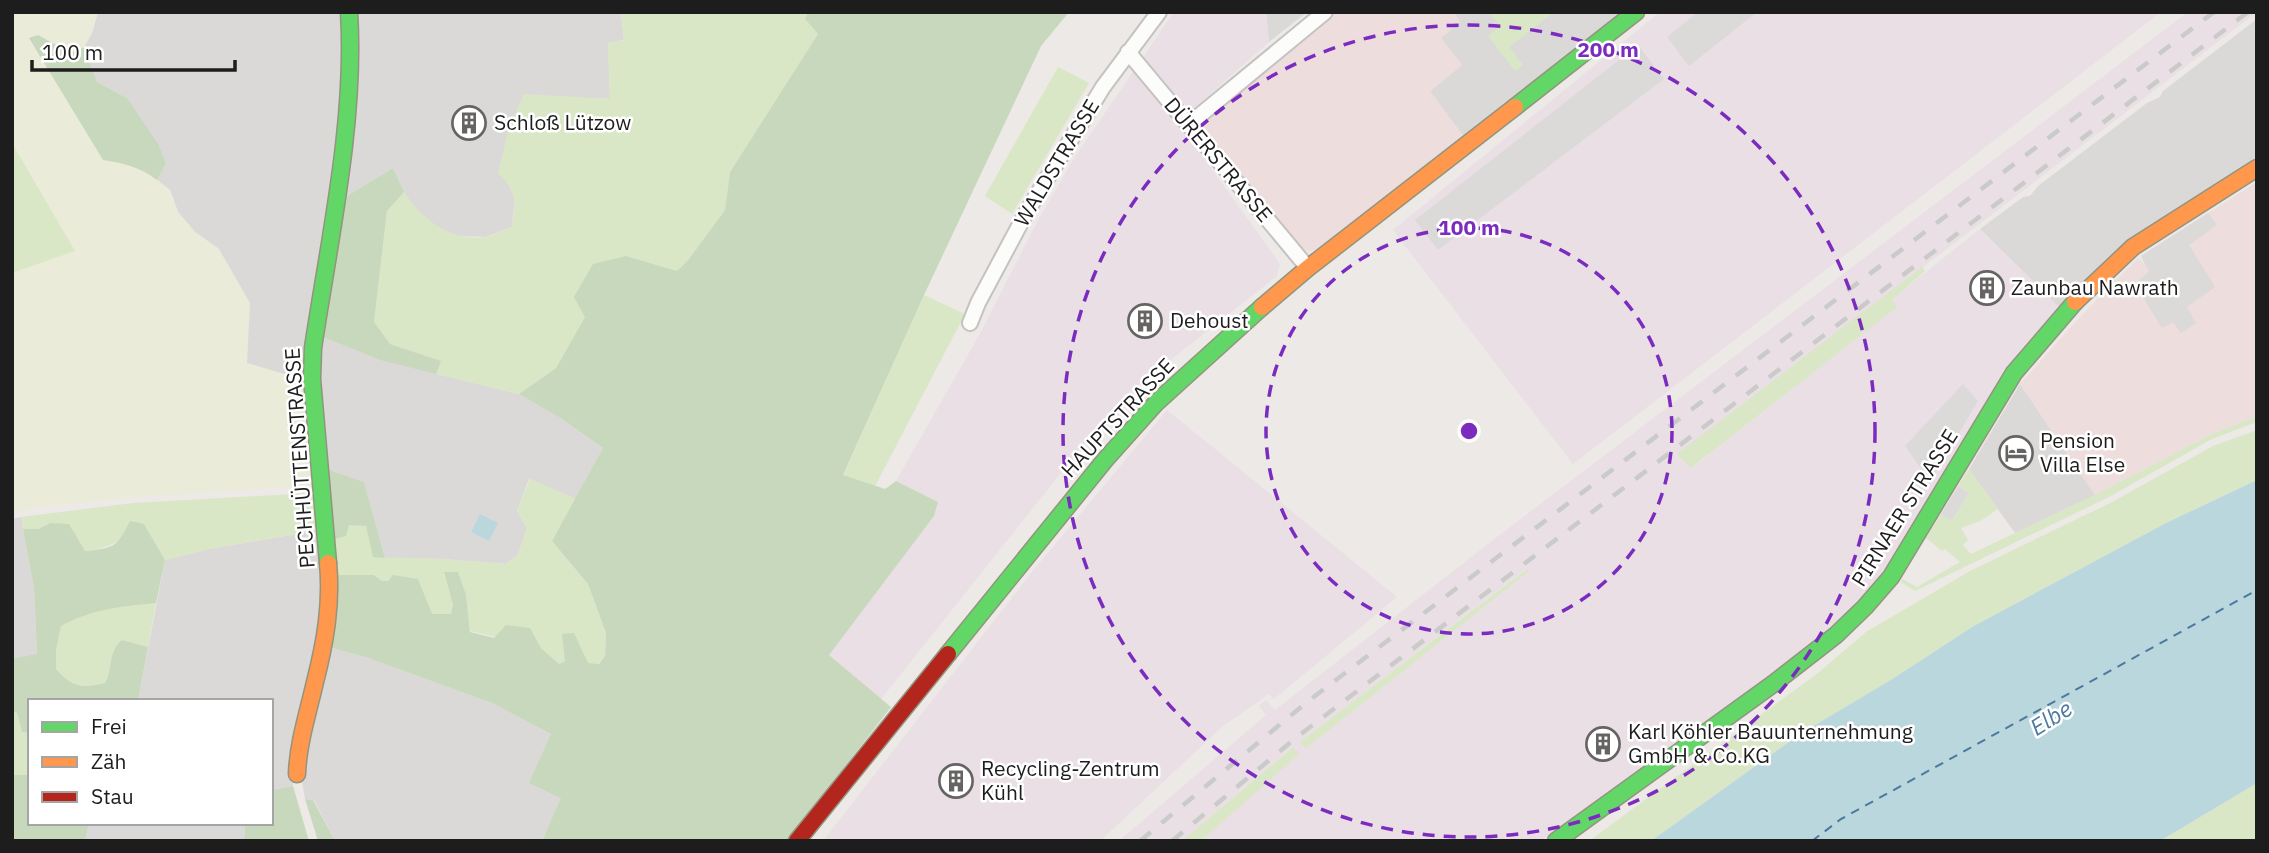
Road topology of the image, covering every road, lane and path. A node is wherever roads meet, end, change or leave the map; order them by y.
1 (349, 12) edge
2 (1159, 12) edge
3 (1325, 12) edge
4 (1636, 12) edge
5 (1128, 52) junction
6 (1188, 125) junction
7 (2257, 168) edge
8 (1308, 268) junction
9 (970, 323) dead end
10 (297, 774) dead end
11 (797, 841) edge
12 (1556, 841) edge

1 - 10 street, PECHHÜTTENSTRASSE
2 - 5 street, WALDSTRASSE
3 - 6 street
4 - 8 street, HAUPTSTRASSE
5 - 6 street, DÜRERSTRASSE
5 - 9 street, WALDSTRASSE
6 - 8 street, DÜRERSTRASSE
7 - 12 street, PIRNAER STRASSE
8 - 11 street, HAUPTSTRASSE

